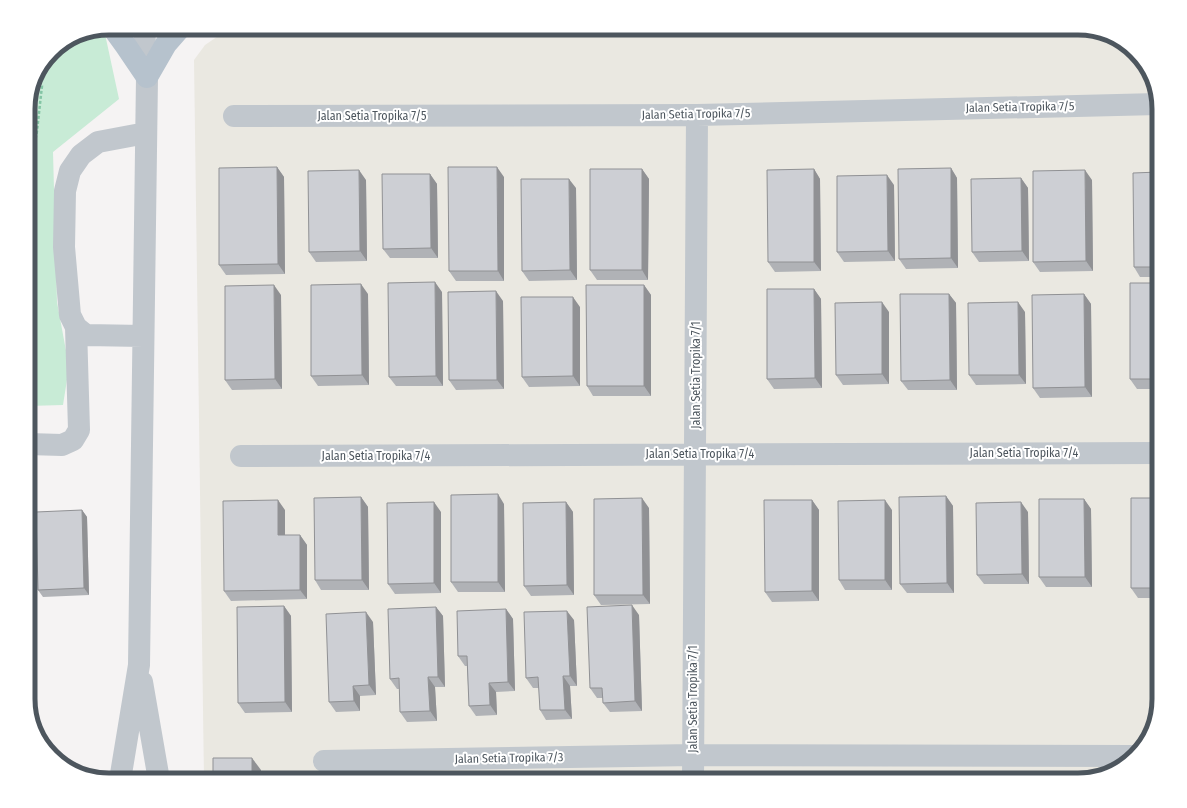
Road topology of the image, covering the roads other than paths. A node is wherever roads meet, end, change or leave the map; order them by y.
1 (118, 35) edge
2 (144, 35) edge
3 (174, 35) edge
4 (146, 77) junction
5 (1152, 104) edge
6 (696, 115) junction
7 (234, 116) dead end
8 (146, 133) junction
9 (76, 327) junction
10 (143, 336) junction
11 (35, 444) edge
12 (1152, 453) edge
13 (696, 454) junction
14 (242, 456) dead end
15 (139, 665) junction
16 (693, 755) junction
17 (1126, 756) edge
18 (324, 761) dead end
19 (121, 773) edge
20 (158, 773) edge
21 (693, 773) edge

1 - 4 main road
2 - 4 street
3 - 4 main road
4 - 8 street
5 - 6 street, Jalan Setia Tropika 7/5
6 - 7 street, Jalan Setia Tropika 7/5
6 - 13 street, Jalan Setia Tropika 7/1
8 - 9 street
8 - 10 street
9 - 10 street
9 - 11 street
10 - 15 street
12 - 13 street, Jalan Setia Tropika 7/4
13 - 14 street, Jalan Setia Tropika 7/4
13 - 16 street, Jalan Setia Tropika 7/1
15 - 19 street
15 - 20 street
16 - 17 street, Jalan Setia Tropika 7/3
16 - 18 street, Jalan Setia Tropika 7/3
16 - 21 street, Jalan Setia Tropika 7/1

